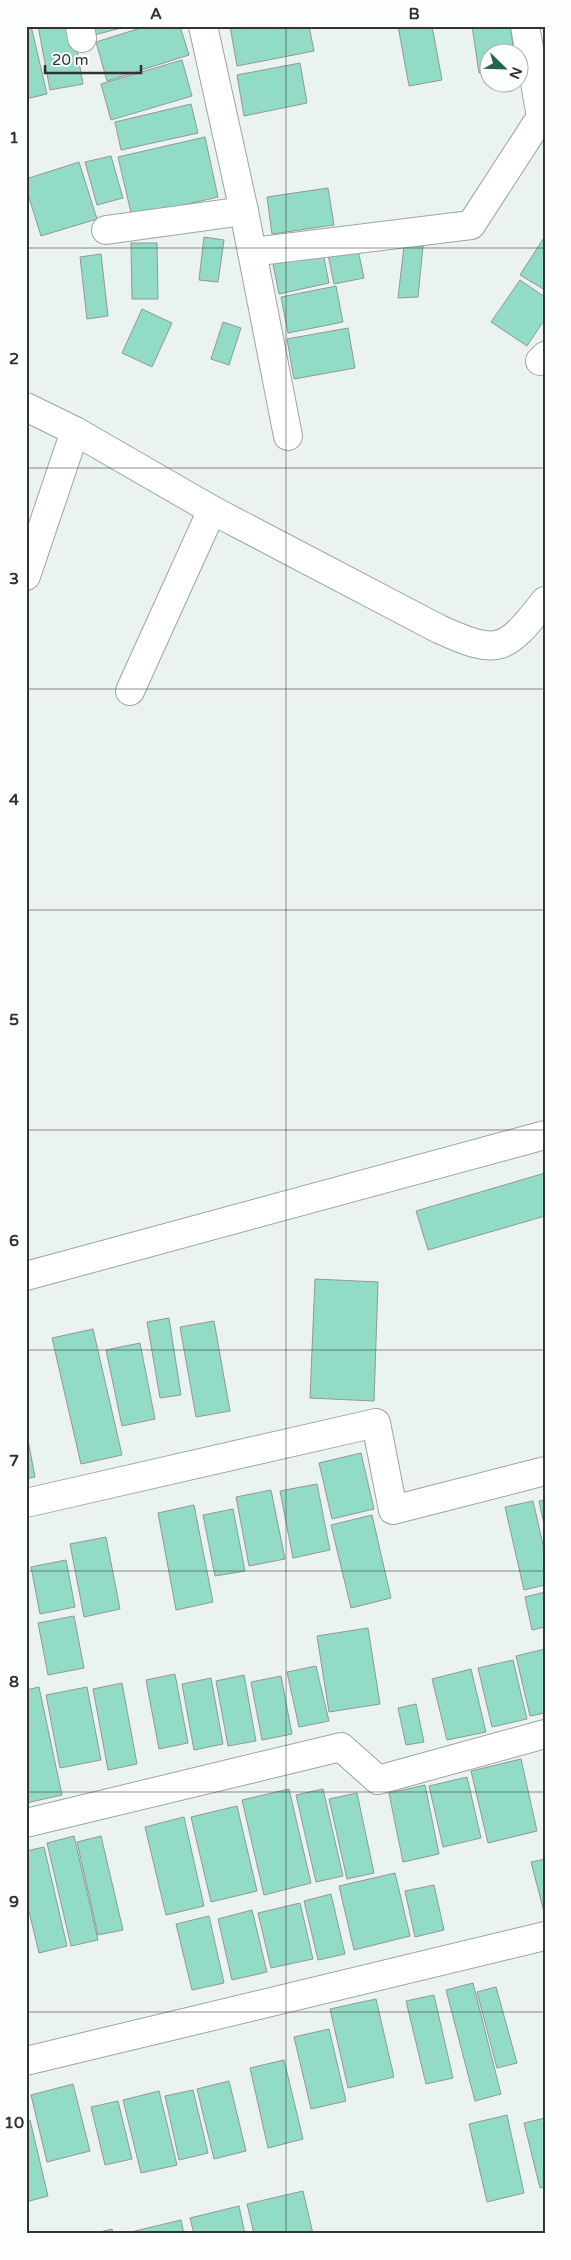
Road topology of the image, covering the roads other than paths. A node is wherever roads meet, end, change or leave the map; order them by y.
1 (203, 26) edge
2 (524, 26) edge
3 (543, 118) edge
4 (244, 211) junction
5 (106, 230) dead end
6 (252, 252) junction
7 (26, 407) edge
8 (75, 431) junction
9 (288, 436) dead end
10 (212, 510) junction
11 (26, 576) edge
12 (545, 601) edge
13 (130, 691) dead end
14 (545, 1135) edge
15 (26, 1276) edge
16 (545, 1471) edge
17 (26, 1503) edge
18 (545, 1734) edge
19 (26, 1823) edge
20 (545, 1936) edge
21 (26, 2061) edge

1 - 4 street
2 - 3 street
3 - 6 street
4 - 5 street
4 - 6 street
6 - 9 street
7 - 8 street
8 - 10 street
8 - 11 street
10 - 12 street
10 - 13 street
14 - 15 street
16 - 17 street
18 - 19 street
20 - 21 street

